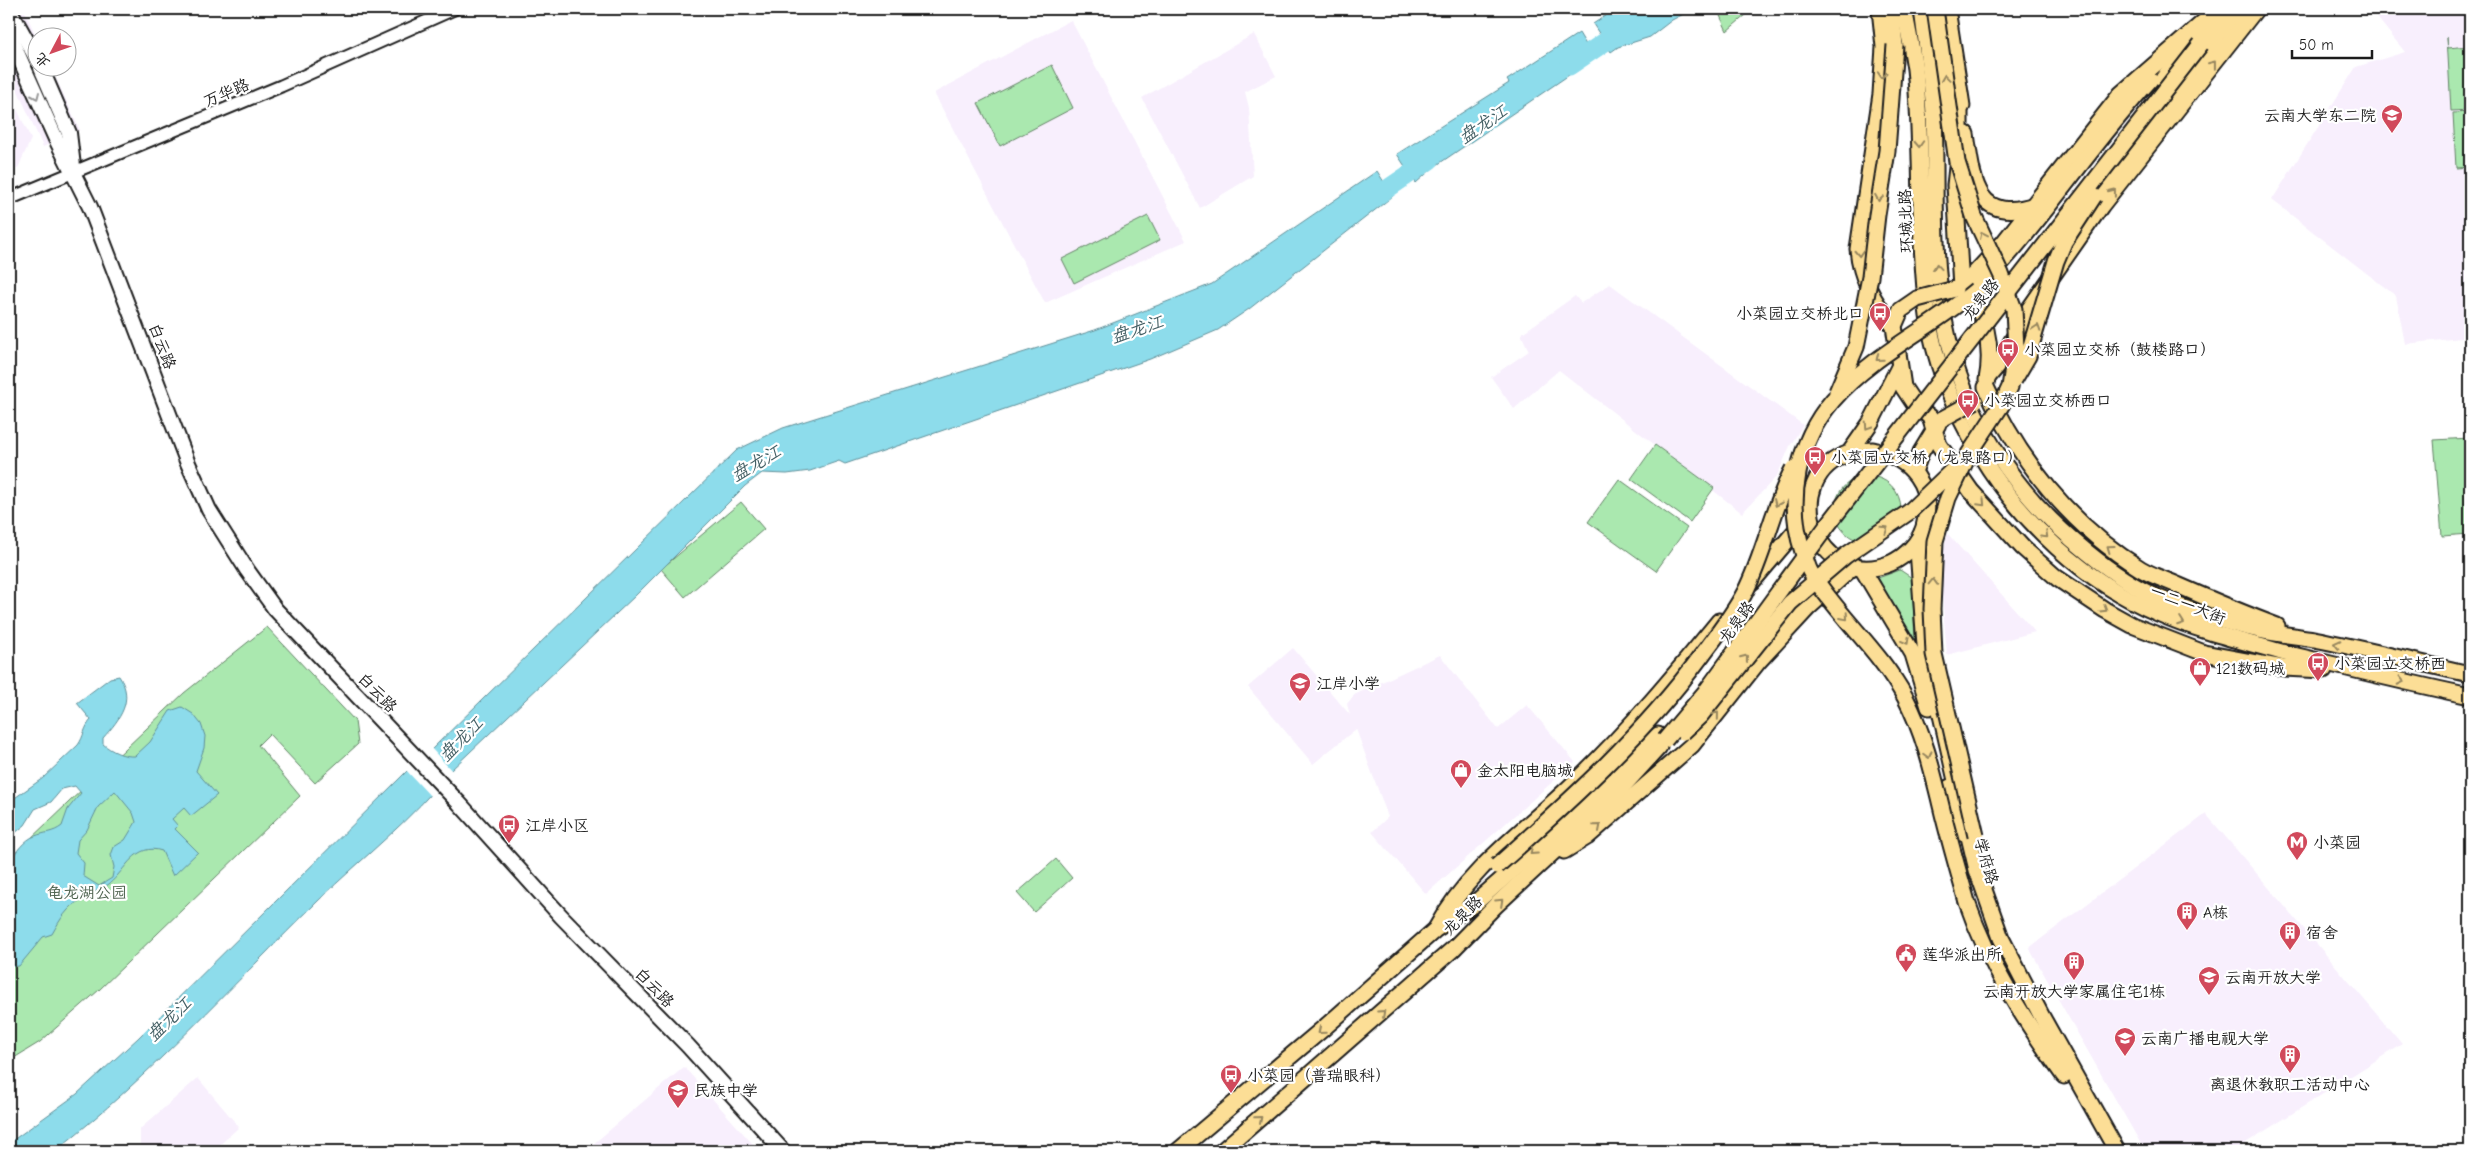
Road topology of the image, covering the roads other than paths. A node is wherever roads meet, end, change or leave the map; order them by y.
1 (9, 9) edge
2 (454, 9) edge
3 (1880, 9) edge
4 (1891, 9) edge
5 (1904, 9) edge
6 (1922, 9) edge
7 (1935, 9) edge
8 (1947, 9) edge
9 (2228, 9) edge
10 (2242, 9) edge
11 (2256, 9) edge
12 (2210, 14) edge
13 (9, 35) edge
14 (28, 43) edge
15 (2160, 76) junction
16 (45, 78) edge
17 (1960, 98) junction
18 (74, 174) junction
19 (9, 199) edge
20 (2035, 205) junction
21 (1958, 289) junction
22 (1894, 326) junction
23 (1899, 368) junction
24 (1987, 382) junction
25 (2010, 388) junction
26 (1832, 400) junction
27 (1974, 408) junction
28 (1935, 422) junction
29 (1964, 427) joint
30 (1806, 444) junction
31 (1943, 450) junction
32 (1850, 452) junction
33 (1921, 452) junction
34 (1969, 454) junction
35 (1914, 472) junction
36 (1810, 515) junction
37 (1922, 533) junction
38 (1858, 568) junction
39 (2314, 639) junction
40 (2353, 671) junction
41 (2470, 674) edge
42 (2470, 696) edge
43 (1664, 741) junction
44 (1543, 862) junction
45 (1436, 929) junction
46 (2001, 938) junction
47 (2064, 1076) junction
48 (783, 1151) edge
49 (1178, 1151) edge
50 (1222, 1151) edge
51 (2107, 1151) edge
52 (2117, 1151) edge

1 - 14 main road
2 - 18 street, 万华路
3 -> 22 main road
4 -> 26 main road, bridge
5 -> 29 main road, 环城北路
27 -> 6 main road, 环城北路
25 -> 7 main road, bridge
8 - 17 main road
9 - 43 main road, 龙泉路, bridge
25 -> 10 main road, bridge
24 -> 11 main road
12 - 15 main road
12 - 20 main road
13 -> 18 main road, 白云路
15 -> 26 main road, bridge
15 - 43 main road, 龙泉路, bridge
16 - 18 main road, 白云路
17 - 20 main road
17 - 21 main road
18 - 19 street, 万华路
18 - 48 main road, 白云路
20 - 21 main road
21 - 22 main road, bridge
21 - 24 main road
22 - 23 main road
23 - 28 main road
23 -> 32 main road
24 - 27 main road
39 -> 24 main road
25 - 34 main road, bridge
26 - 30 main road, bridge
27 - 28 main road, bridge
27 - 39 main road, 一二一大街
28 - 31 main road
28 - 33 main road
29 -> 40 main road, 一二一大街
30 -> 45 main road, bridge
30 -> 47 main road, bridge
31 - 33 main road
31 -> 40 main road
32 - 35 main road
32 - 36 main road
33 - 35 main road
43 -> 34 main road, bridge
46 -> 34 main road, 学府路, bridge
35 - 37 main road
36 - 38 main road
36 - 45 main road
37 - 38 main road
37 - 46 main road, 学府路
44 -> 38 main road
38 -> 47 main road, 学府路
41 -> 39 main road, 一二一大街
40 -> 42 main road, 一二一大街
43 - 44 main road, 龙泉路
43 -> 45 main road, 龙泉路
50 -> 44 main road, 龙泉路
45 -> 49 main road, 龙泉路
46 - 52 main road, 学府路
47 - 51 main road, 学府路

